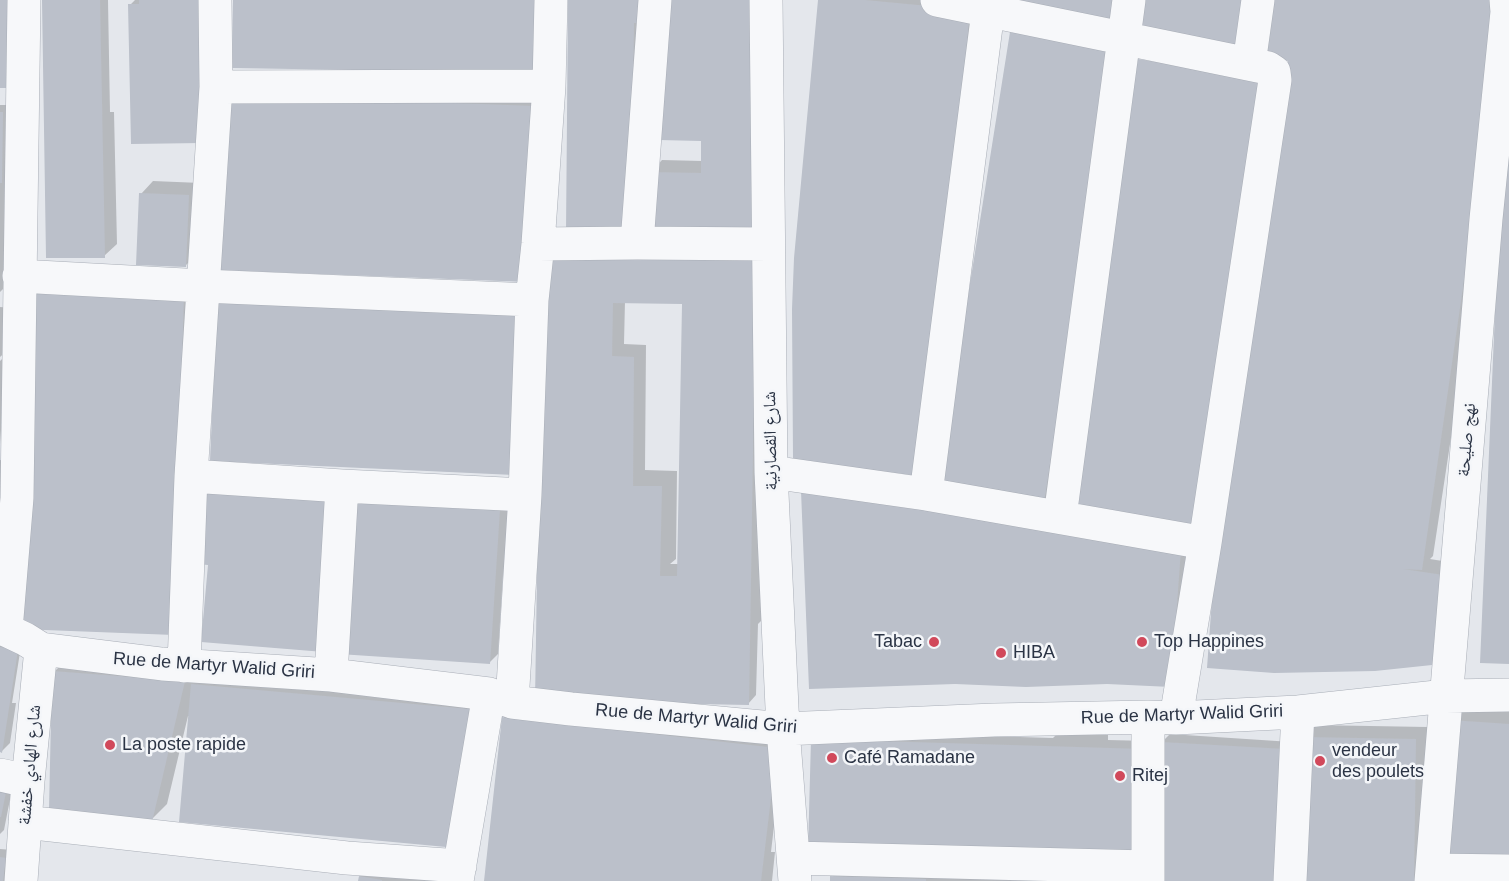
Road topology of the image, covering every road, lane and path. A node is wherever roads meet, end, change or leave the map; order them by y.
1 (24, 0) edge
2 (215, 0) edge
3 (550, 0) edge
4 (655, 0) edge
5 (766, 0) edge
6 (937, 0) edge
7 (1129, 0) edge
8 (1258, 0) edge
9 (1508, 8) edge
10 (988, 11) junction
11 (1124, 39) junction
12 (1249, 64) junction
13 (549, 86) junction
14 (216, 87) junction
15 (637, 243) junction
16 (538, 244) junction
17 (768, 244) junction
18 (19, 276) junction
19 (203, 286) junction
20 (532, 300) junction
21 (10, 308) edge
22 (771, 472) junction
23 (191, 476) junction
24 (342, 486) junction
25 (926, 494) junction
26 (525, 495) junction
27 (1060, 517) junction
28 (1205, 543) junction
29 (3, 629) edge
30 (41, 649) junction
31 (184, 666) junction
32 (330, 675) junction
33 (1509, 695) edge
34 (1446, 696) junction
35 (500, 698) junction
36 (1298, 712) junction
37 (1162, 718) junction
38 (783, 729) junction
39 (14, 778) edge
40 (16, 839) edge
41 (794, 869) edge
42 (346, 870) edge
43 (1509, 871) edge
44 (459, 873) edge
45 (1147, 874) edge
46 (1431, 875) edge
47 (21, 881) edge
48 (1290, 881) edge

1 - 18 street
2 - 14 street
3 - 13 street
4 - 15 street
5 - 17 street, شارع القصارنية
6 - 10 street
7 - 11 street
8 - 12 street
9 - 34 street, نهج صليحة
10 - 11 street
10 - 25 street
11 - 12 street
11 - 27 street
12 - 28 street
13 - 14 street
13 - 16 street
14 - 19 street
15 - 16 street
15 - 17 street
16 - 20 street
17 - 22 street, شارع القصارنية
18 - 19 street
18 - 21 street
19 - 20 street
19 - 23 street
20 - 26 street
21 - 29 street
22 - 25 street
22 - 38 street, شارع القصارنية
23 - 24 street
23 - 31 street
24 - 26 street
24 - 32 street
25 - 27 street
26 - 35 street
27 - 28 street
28 - 37 street
29 - 30 street, Rue de Martyr Walid Griri
30 - 31 street, Rue de Martyr Walid Griri
30 - 39 street, شارع الهادي خفشة
31 - 32 street, Rue de Martyr Walid Griri
32 - 35 street, Rue de Martyr Walid Griri
33 - 34 street, Rue de Martyr Walid Griri
34 - 36 street, Rue de Martyr Walid Griri
34 - 46 street, نهج صليحة
35 - 38 street, Rue de Martyr Walid Griri
35 - 44 street
36 - 37 street, Rue de Martyr Walid Griri
36 - 48 street
37 - 38 street, Rue de Martyr Walid Griri
37 - 45 street
38 - 41 street, شارع القصارنية
39 - 40 street, شارع الهادي خفشة
40 - 42 street
40 - 47 street, شارع الهادي خفشة
41 - 45 street
42 - 44 street
43 - 46 street

